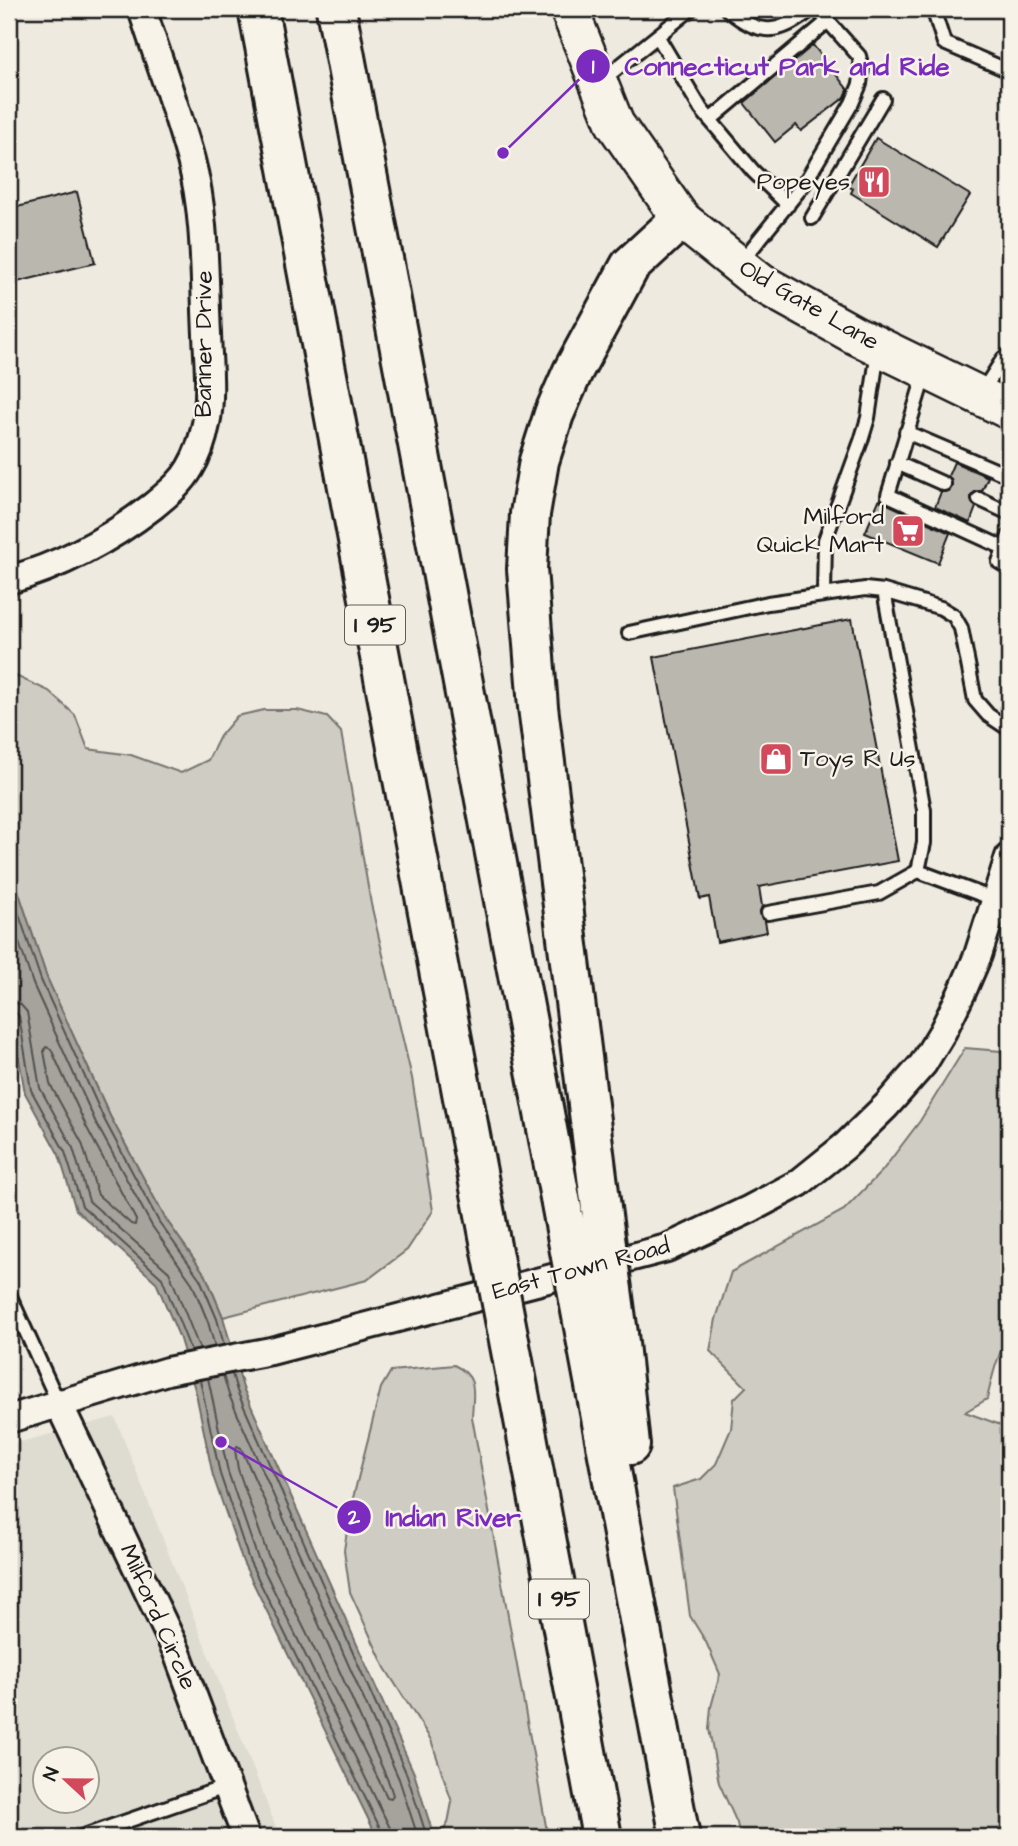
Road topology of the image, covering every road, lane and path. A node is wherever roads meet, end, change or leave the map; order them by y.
1 (142, 9) edge
2 (258, 9) edge
3 (336, 9) edge
4 (569, 9) edge
5 (691, 9) edge
6 (727, 9) edge
7 (815, 9) edge
8 (930, 9) edge
9 (828, 21) junction
10 (658, 37) junction
11 (1009, 71) edge
12 (598, 83) junction
13 (883, 99) dead end
14 (710, 120) junction
15 (788, 205) junction
16 (812, 218) dead end
17 (681, 219) junction
18 (738, 265) junction
19 (879, 346) junction
20 (1009, 354) edge
21 (926, 369) junction
22 (994, 403) edge
23 (906, 432) junction
24 (897, 463) junction
25 (1009, 477) edge
26 (944, 484) dead end
27 (979, 499) dead end
28 (1009, 513) edge
29 (1007, 542) edge
30 (1009, 568) edge
31 (9, 580) edge
32 (884, 591) junction
33 (824, 594) junction
34 (629, 632) dead end
35 (1009, 729) edge
36 (1009, 857) edge
37 (918, 871) junction
38 (996, 900) junction
39 (768, 913) dead end
40 (10, 1299) edge
41 (603, 1338) junction
42 (58, 1402) junction
43 (9, 1419) edge
44 (228, 1786) junction
45 (81, 1837) edge
46 (246, 1837) edge
47 (602, 1837) edge
48 (680, 1837) edge

1 - 31 street, Banner Drive
2 - 47 highway, I 95, bridge
3 - 41 highway, bridge
4 - 12 main road, Old Gate Lane
5 - 10 lane
6 - 7 lane
7 - 9 lane
8 - 11 lane
9 - 14 lane
9 - 15 lane
10 - 12 lane
10 - 14 lane
12 - 17 main road, Old Gate Lane
13 - 16 lane
14 - 15 lane
15 - 18 lane
17 - 18 main road, Old Gate Lane
17 - 41 highway, bridge
18 - 19 main road, Old Gate Lane
19 - 21 main road, Old Gate Lane
19 - 33 lane
20 - 22 lane
21 - 22 main road, Old Gate Lane
21 - 23 lane
23 - 24 lane
23 - 25 lane
24 - 26 lane
24 - 29 lane
27 - 28 lane
29 - 30 lane
32 - 33 lane
32 - 35 lane
32 - 37 lane
33 - 34 lane
36 - 38 street, East Town Road
37 - 38 lane
37 - 39 lane
38 - 42 street, East Town Road
40 - 42 lane
41 - 48 highway
42 - 43 street, East Town Road
42 - 44 street, Milford Circle
44 - 45 lane
44 - 46 street, Milford Circle

